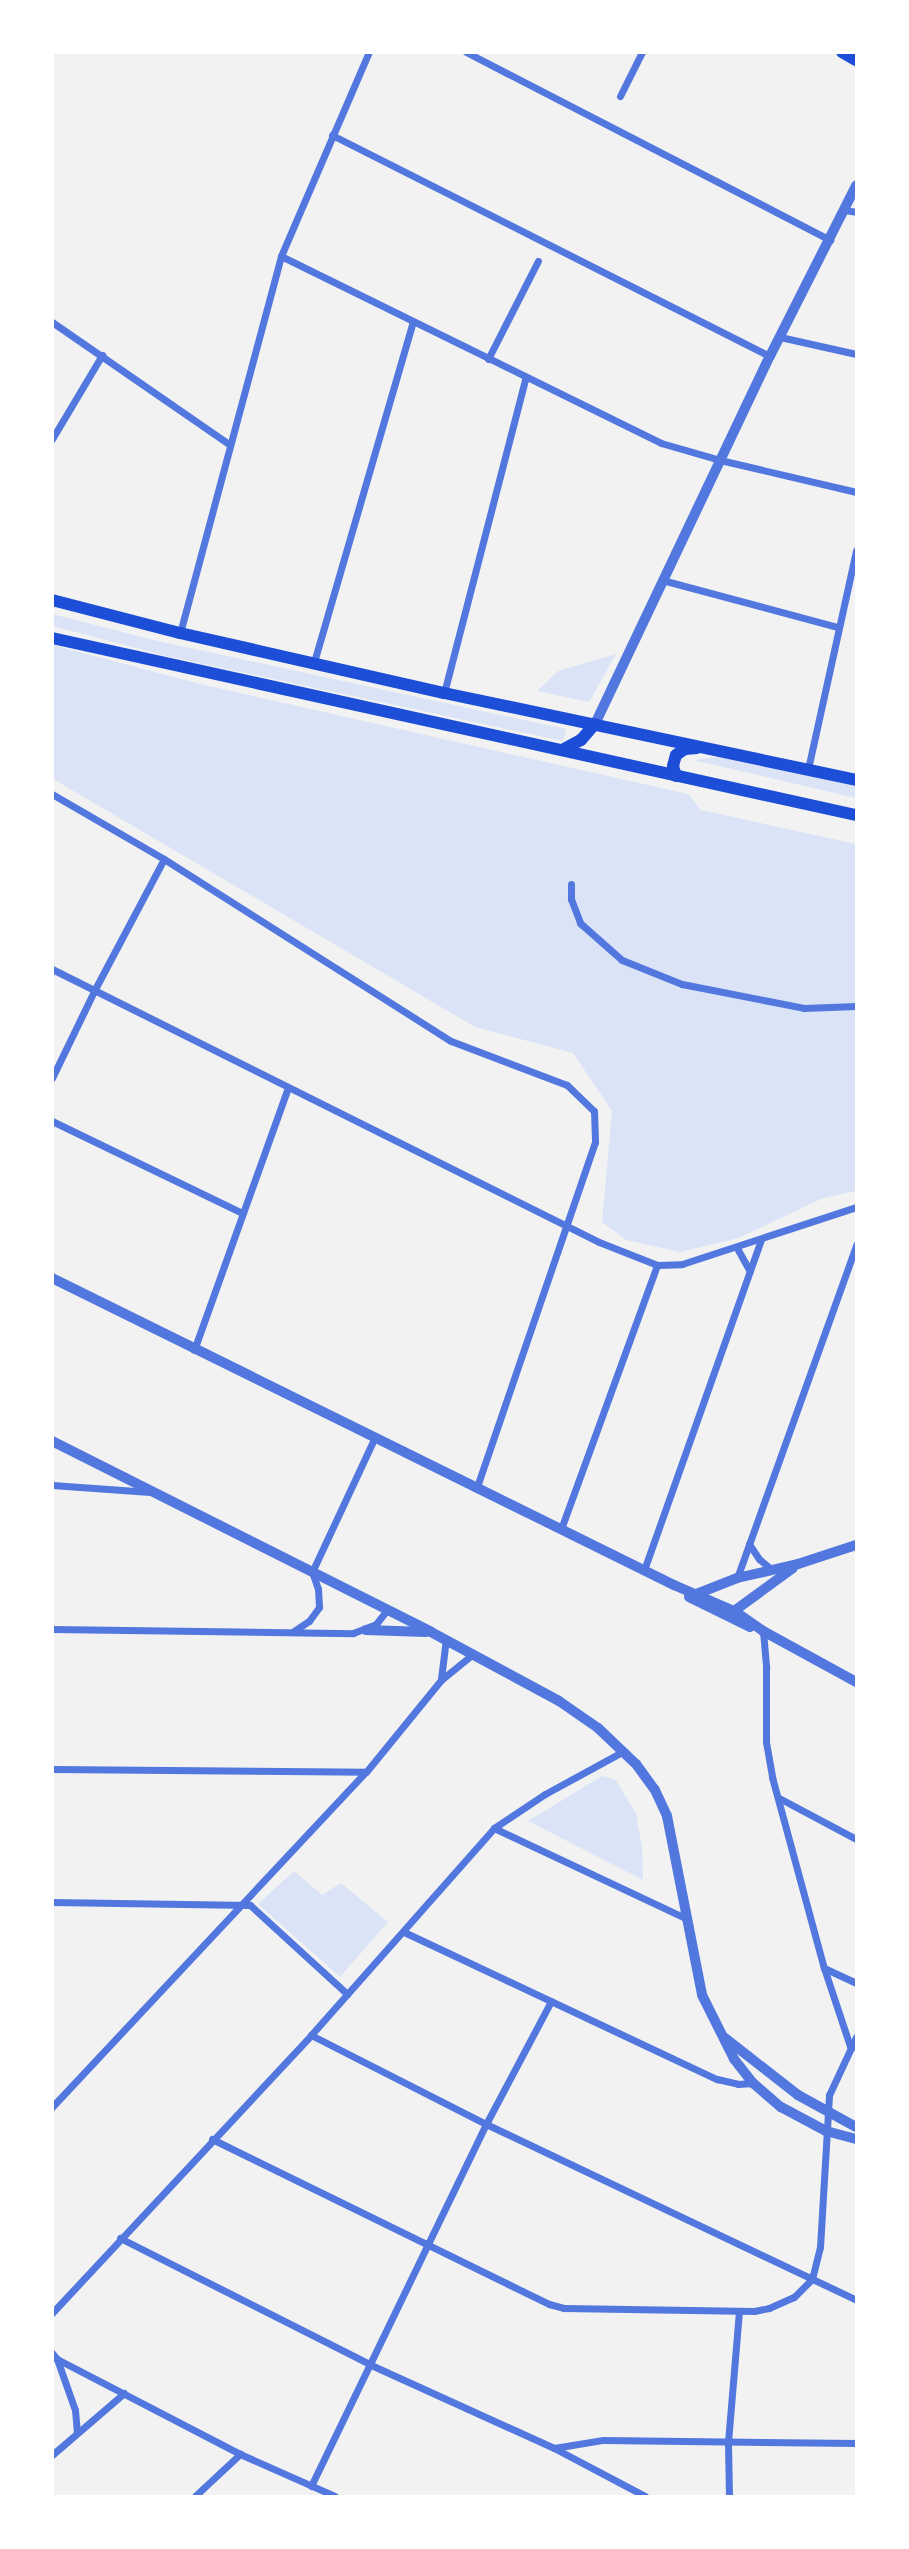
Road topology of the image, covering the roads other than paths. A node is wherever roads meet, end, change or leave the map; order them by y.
1 (369, 52) edge
2 (466, 52) edge
3 (642, 52) edge
4 (842, 52) edge
5 (856, 60) edge
6 (620, 96) dead end
7 (332, 135) junction
8 (856, 186) edge
9 (851, 211) edge
10 (830, 240) junction
11 (281, 256) junction
12 (538, 261) dead end
13 (52, 321) edge
14 (413, 322) junction
15 (780, 337) junction
16 (856, 354) edge
17 (102, 355) junction
18 (771, 356) junction
19 (488, 359) junction
20 (526, 377) junction
21 (52, 439) edge
22 (229, 444) junction
23 (720, 460) junction
24 (856, 492) edge
25 (856, 551) edge
26 (661, 580) junction
27 (52, 600) edge
28 (837, 627) junction
29 (180, 633) junction
30 (52, 638) edge
31 (314, 662) junction
32 (444, 693) junction
33 (595, 724) junction
34 (562, 750) junction
35 (725, 750) junction
36 (808, 769) junction
37 (676, 776) junction
38 (856, 780) edge
39 (52, 794) edge
40 (856, 815) edge
41 (164, 859) junction
42 (571, 884) dead end
43 (52, 969) edge
44 (94, 991) junction
45 (856, 1006) edge
46 (52, 1078) edge
47 (288, 1088) junction
48 (52, 1121) edge
49 (856, 1207) edge
50 (242, 1213) junction
51 (566, 1223) junction
52 (761, 1240) junction
53 (856, 1245) edge
54 (737, 1248) junction
55 (657, 1265) junction
56 (750, 1271) junction
57 (52, 1278) edge
58 (194, 1350) junction
59 (374, 1439) junction
60 (52, 1441) edge
61 (52, 1485) edge
62 (477, 1488) junction
63 (153, 1492) junction
64 (561, 1529) junction
65 (749, 1544) junction
66 (856, 1545) edge
67 (799, 1564) junction
68 (771, 1569) junction
69 (644, 1570) junction
70 (312, 1572) junction
71 (737, 1578) junction
72 (696, 1596) junction
73 (387, 1610) junction
74 (731, 1614) junction
75 (52, 1629) edge
76 (366, 1630) junction
77 (762, 1631) junction
78 (294, 1632) junction
79 (431, 1632) junction
80 (446, 1641) junction
81 (473, 1654) junction
82 (441, 1680) junction
83 (856, 1682) edge
84 (624, 1751) junction
85 (52, 1769) edge
86 (366, 1772) junction
87 (779, 1798) junction
88 (494, 1828) junction
89 (856, 1839) edge
90 (52, 1902) edge
91 (240, 1903) junction
92 (685, 1918) junction
93 (404, 1933) junction
94 (824, 1968) junction
95 (856, 1983) edge
96 (347, 1994) junction
97 (551, 2001) junction
98 (311, 2035) junction
99 (723, 2036) junction
100 (856, 2037) edge
101 (851, 2049) junction
102 (753, 2083) junction
103 (52, 2095) edge
104 (55, 2105) edge
105 (826, 2111) junction
106 (486, 2124) junction
107 (856, 2127) edge
108 (826, 2131) junction
109 (212, 2139) junction
110 (856, 2139) edge
111 (120, 2238) junction
112 (429, 2244) junction
113 (812, 2279) junction
114 (856, 2301) edge
115 (739, 2311) junction
116 (52, 2312) edge
117 (55, 2356) edge
118 (371, 2365) junction
119 (124, 2393) junction
120 (77, 2432) junction
121 (729, 2442) junction
122 (856, 2443) edge
123 (554, 2448) junction
124 (240, 2454) junction
125 (52, 2455) edge
126 (311, 2486) junction
127 (195, 2497) edge
128 (335, 2497) edge
129 (645, 2497) edge
130 (729, 2497) edge

1 - 7 street
2 - 10 street
3 - 6 street
4 - 5 main road
7 - 11 street
7 - 18 street
8 - 9 street
9 - 10 street
10 - 15 street
11 - 14 street
11 - 22 street
12 - 19 street
13 - 17 street
14 - 19 street
14 - 31 street
15 - 16 street
15 - 18 street
17 - 21 street
17 - 22 street
18 - 23 street
19 - 20 street
20 - 23 street
20 - 32 street
22 - 29 street
23 - 24 street
23 - 26 street
25 - 28 street
26 - 28 street
26 - 33 street
27 - 29 main road
28 - 36 street
29 - 31 main road
30 - 34 main road
31 - 32 main road
32 - 33 main road
33 - 34 main road
33 - 35 main road
34 - 37 main road
35 - 36 main road
35 - 37 main road
36 - 38 main road
37 - 40 main road
39 - 41 street
41 - 44 street
41 - 51 street
42 - 45 street
43 - 44 street
44 - 46 street
44 - 47 street
47 - 50 street
47 - 51 street
48 - 50 street
49 - 52 street
50 - 58 street
51 - 55 street
51 - 62 street
52 - 54 street
52 - 56 street
53 - 65 street
54 - 55 street
54 - 56 street
55 - 64 street
56 - 69 street
57 - 58 street
58 - 59 street
59 - 62 street
59 - 70 street
60 - 63 street
61 - 63 street
62 - 64 street
63 - 70 street
64 - 69 street
65 - 68 street
65 - 71 street
66 - 67 street
67 - 68 street
67 - 74 street
68 - 71 street
69 - 72 street
70 - 73 street
70 - 78 street
71 - 72 street
72 - 74 street
73 - 76 street
73 - 79 street
74 - 77 street
75 - 78 street
76 - 78 street
76 - 79 street
77 - 83 street
77 - 87 street
79 - 80 street
80 - 81 street
80 - 82 street
81 - 82 street
81 - 84 street
82 - 86 street
84 - 88 street
84 - 92 street
85 - 86 street
86 - 91 street
87 - 89 street
87 - 94 street
88 - 92 street
88 - 93 street
90 - 91 street
91 - 96 street
91 - 104 street
92 - 99 street
93 - 96 street
93 - 97 street
94 - 95 street
94 - 101 street
96 - 98 street
97 - 102 street
97 - 106 street
98 - 106 street
98 - 109 street
99 - 102 street
99 - 105 street
100 - 101 street
101 - 105 street
102 - 108 street
103 - 104 street
105 - 107 street
105 - 108 street
106 - 112 street
106 - 113 street
108 - 110 street
108 - 113 street
109 - 111 street
109 - 112 street
111 - 116 street
111 - 118 street
112 - 115 street
112 - 118 street
113 - 114 street
113 - 115 street
115 - 121 street
117 - 119 street
117 - 120 street
118 - 123 street
118 - 126 street
119 - 120 street
119 - 124 street
120 - 125 street
121 - 122 street
121 - 123 street
121 - 130 street
123 - 129 street
124 - 126 street
124 - 127 street
126 - 128 street

